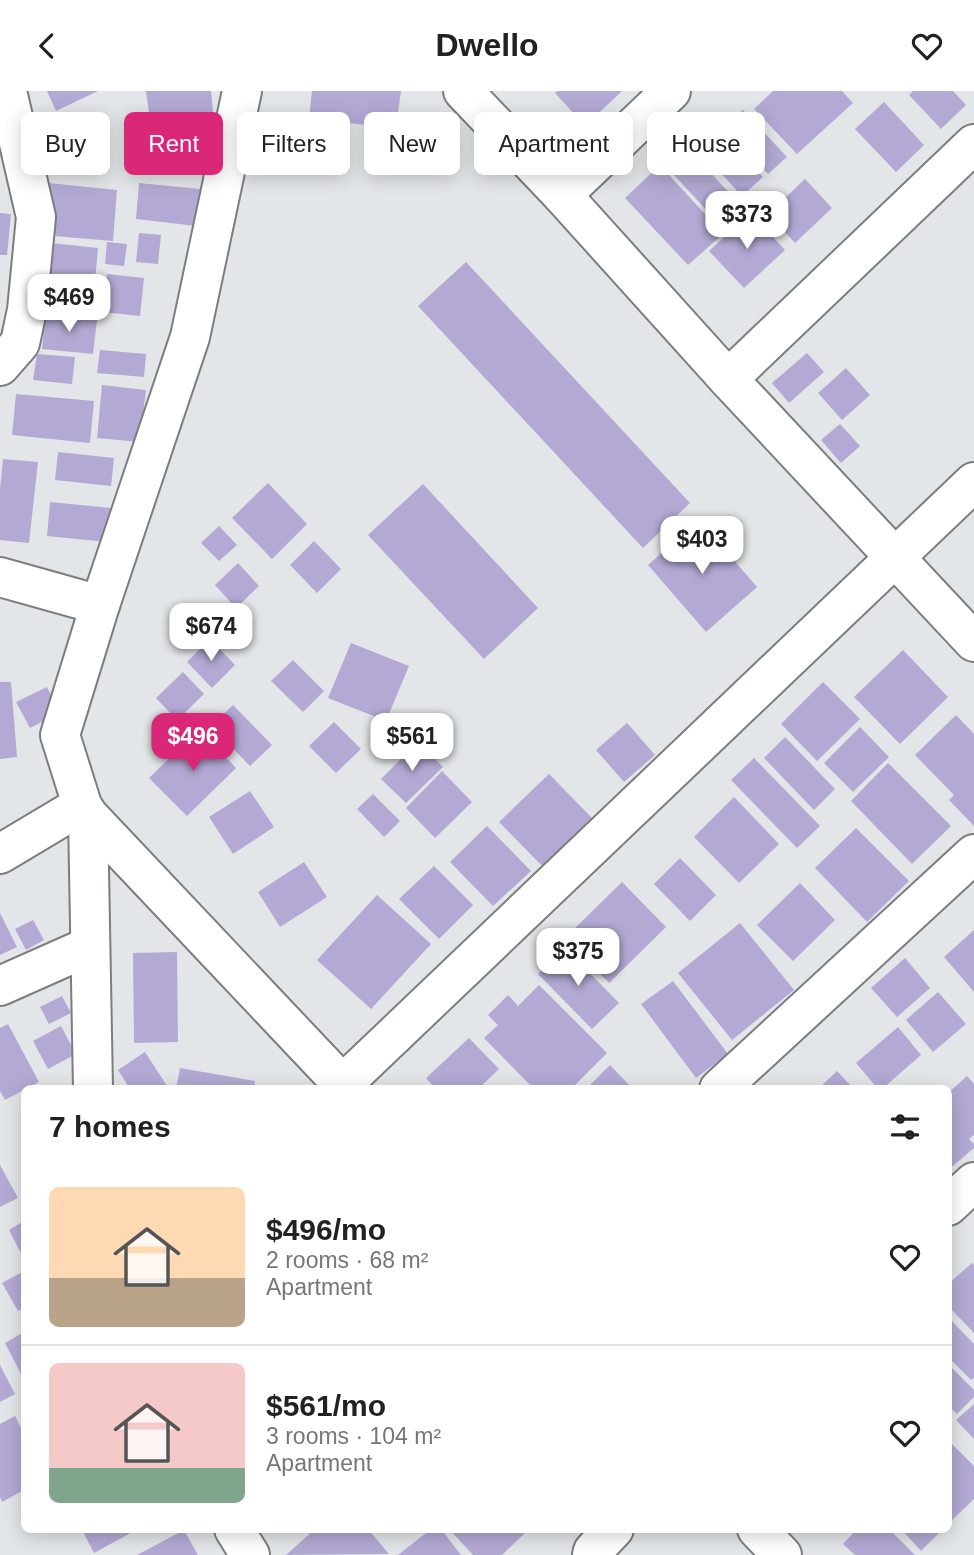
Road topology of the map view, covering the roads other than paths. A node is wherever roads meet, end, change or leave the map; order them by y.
1 (7, 91) edge
2 (242, 91) edge
3 (463, 91) edge
4 (671, 91) edge
5 (974, 144) edge
6 (562, 195) junction
7 (0, 366) edge
8 (728, 379) junction
9 (974, 482) edge
10 (895, 557) junction
11 (0, 576) edge
12 (100, 605) junction
13 (974, 642) edge
14 (85, 810) junction
15 (0, 854) edge
16 (974, 855) edge
17 (90, 946) junction
18 (0, 986) edge
19 (93, 1085) edge
20 (344, 1085) edge
21 (346, 1085) edge
22 (723, 1085) edge
23 (974, 1182) edge
24 (952, 1202) edge
25 (236, 1533) edge
26 (610, 1533) edge
27 (761, 1533) edge
28 (250, 1555) edge
29 (592, 1555) edge
30 (782, 1555) edge

1 - 7 street
2 - 12 street
3 - 6 street
4 - 6 street
5 - 8 street
6 - 8 street
8 - 10 street
9 - 10 street
10 - 13 street
10 - 21 street
11 - 12 street
12 - 14 street
14 - 15 street
14 - 17 street
14 - 20 street
16 - 22 street
17 - 18 street
17 - 19 street
23 - 24 street
25 - 28 street
26 - 29 street
27 - 30 street

